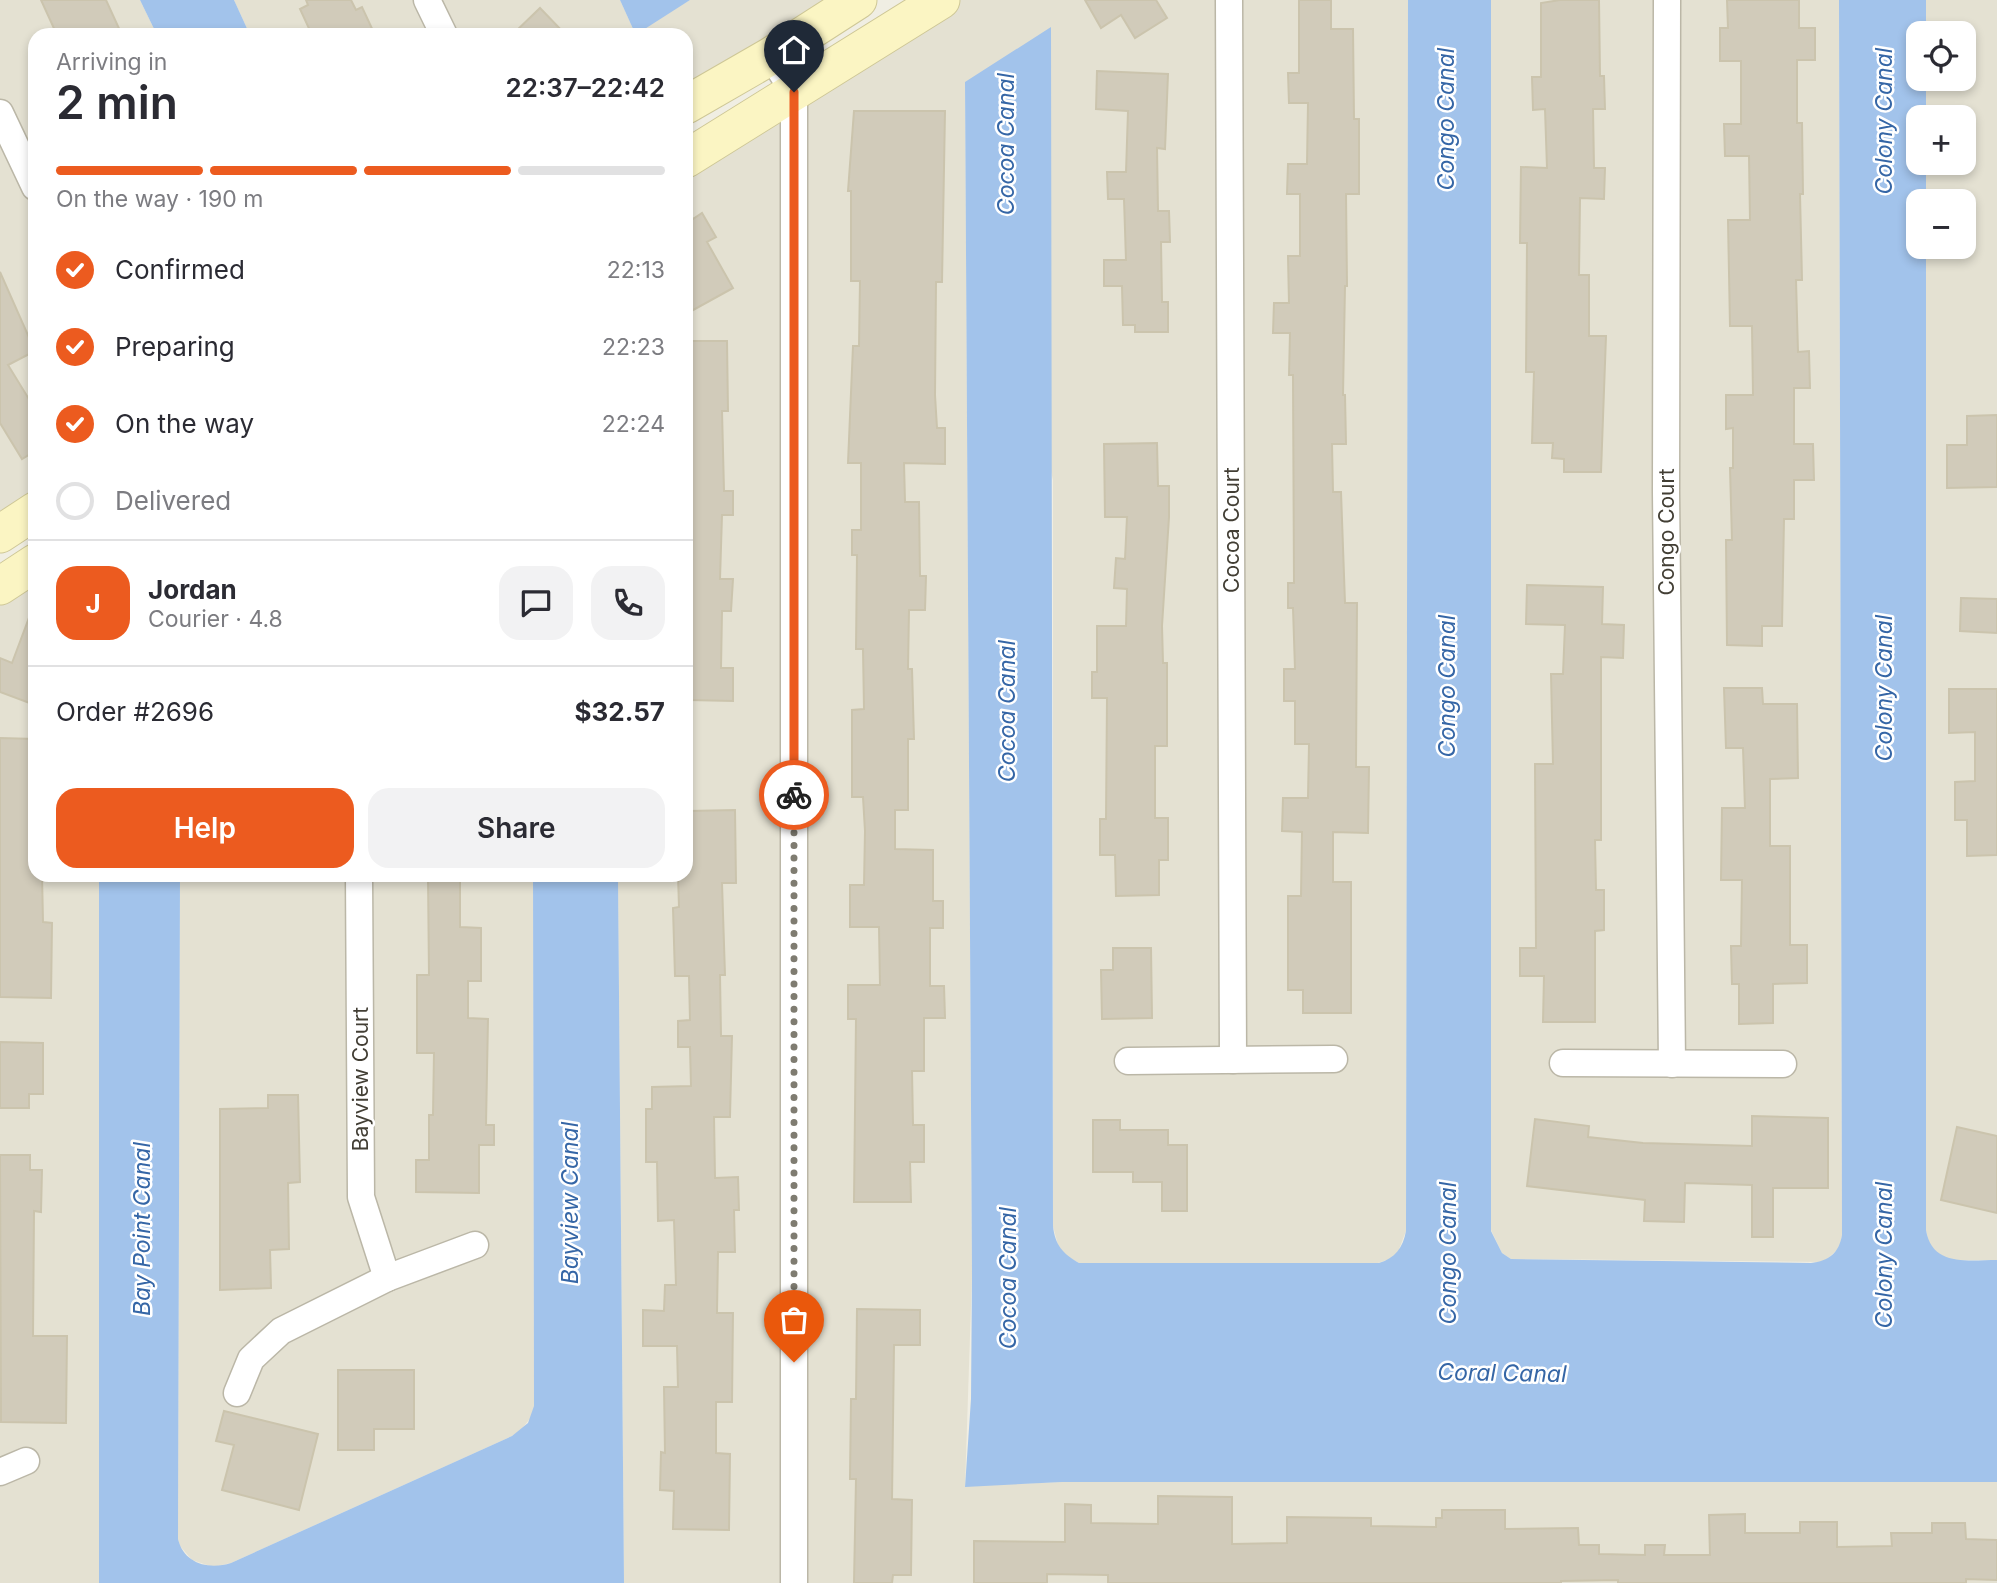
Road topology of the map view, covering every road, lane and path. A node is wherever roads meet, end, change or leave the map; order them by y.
1 (427, 0) edge
2 (858, 0) edge
3 (1229, 0) edge
4 (1667, 0) edge
5 (924, 5) edge
6 (441, 28) edge
7 (771, 55) junction
8 (794, 92) junction
9 (693, 100) edge
10 (0, 113) edge
11 (693, 155) edge
12 (28, 172) edge
13 (28, 516) edge
14 (0, 534) edge
15 (28, 568) edge
16 (0, 586) edge
17 (359, 882) edge
18 (1334, 1059) dead end
19 (1233, 1060) junction
20 (1128, 1061) dead end
21 (1563, 1063) dead end
22 (1672, 1064) junction
23 (1783, 1064) dead end
24 (474, 1245) dead end
25 (387, 1278) junction
26 (237, 1393) dead end
27 (26, 1461) dead end
28 (0, 1472) edge
29 (794, 1583) edge

1 - 6 street
2 - 7 street
3 - 19 street, Cocoa Court
4 - 22 street, Congo Court
5 - 8 street
7 - 8 street
7 - 9 street
8 - 11 street
8 - 29 street
10 - 12 street
13 - 14 street
15 - 16 street
17 - 25 street, Bayview Court
18 - 19 street
19 - 20 street
21 - 22 street
22 - 23 street
24 - 25 street
25 - 26 street
27 - 28 street

